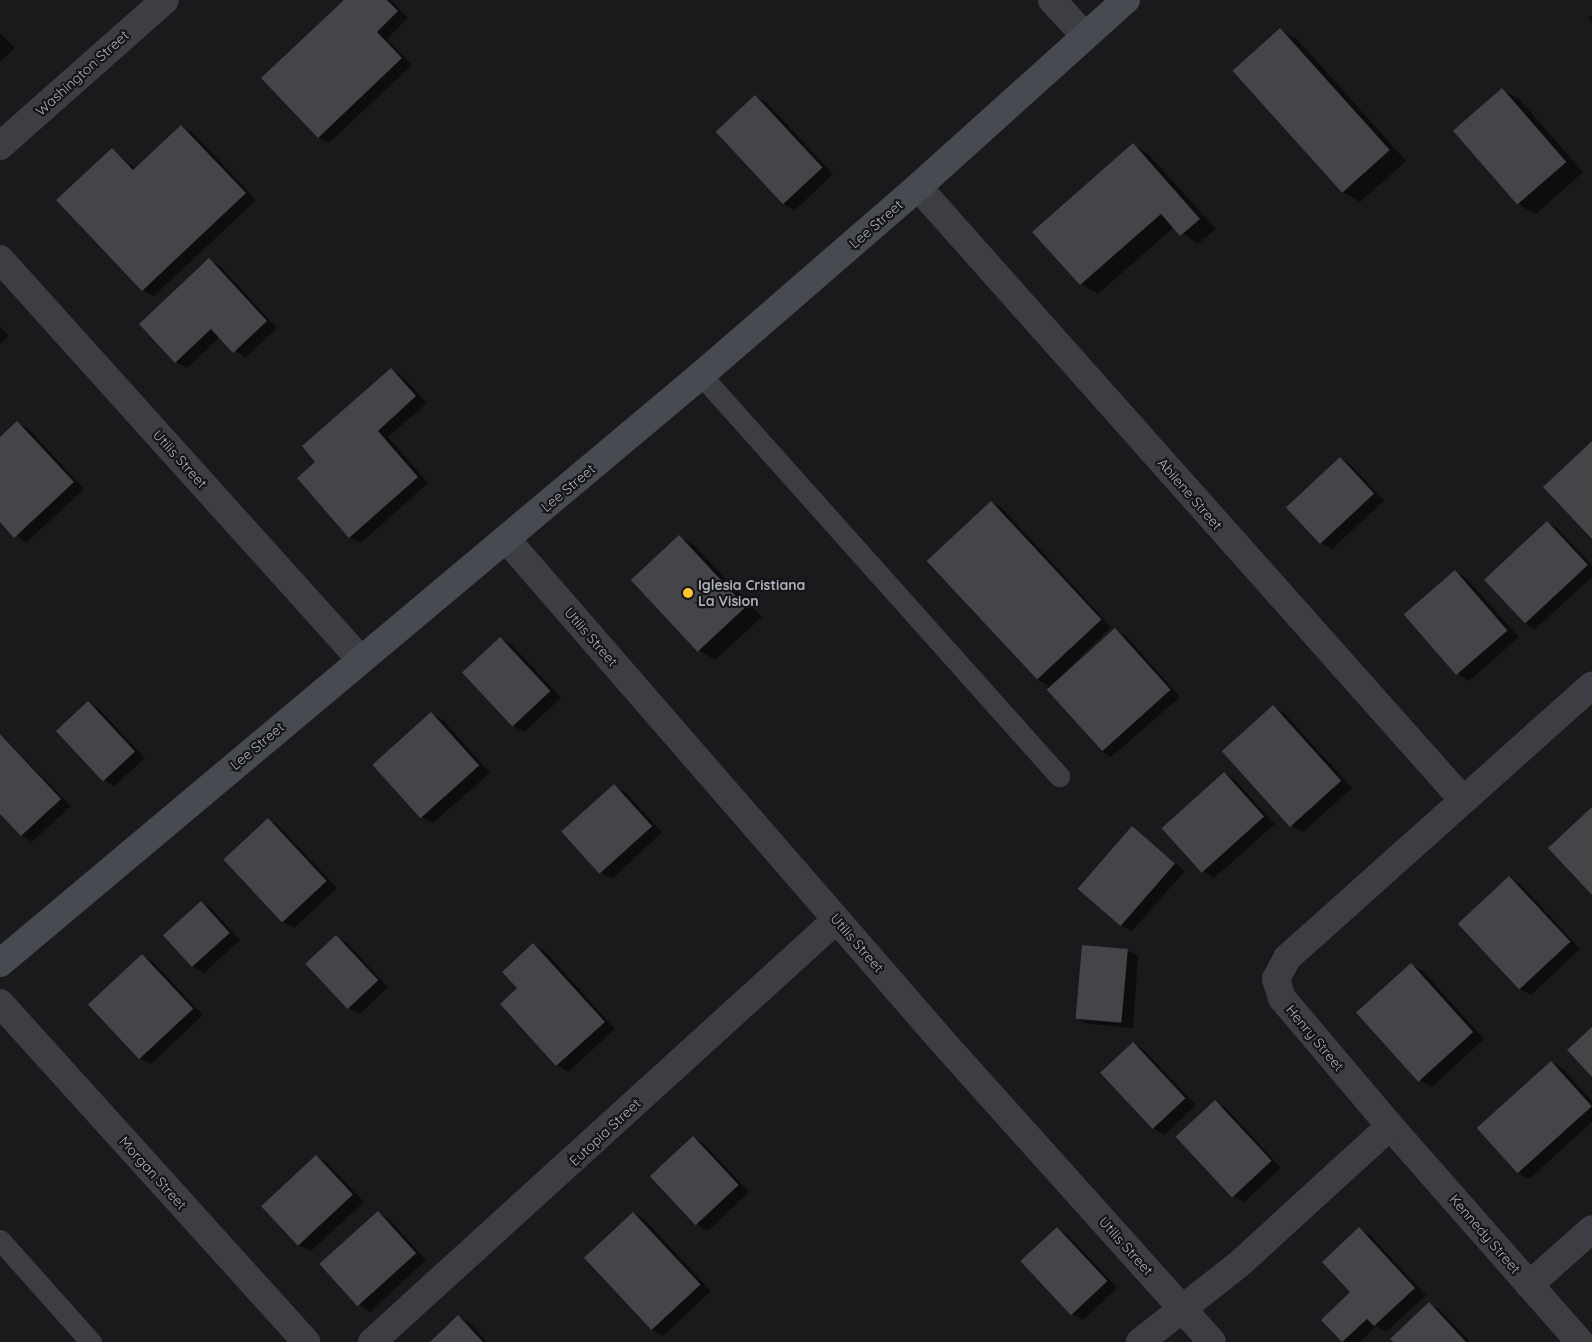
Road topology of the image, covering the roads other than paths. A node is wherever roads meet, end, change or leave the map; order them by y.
1 (165, 0) edge
2 (1052, 0) edge
3 (1126, 0) edge
4 (1085, 36) junction
5 (0, 146) edge
6 (918, 187) junction
7 (0, 259) edge
8 (701, 375) junction
9 (507, 540) junction
10 (360, 659) junction
11 (1592, 685) edge
12 (1059, 776) dead end
13 (1463, 800) junction
14 (836, 920) junction
15 (0, 963) edge
16 (0, 1003) edge
17 (1390, 1126) junction
18 (1592, 1230) edge
19 (0, 1240) edge
20 (1529, 1285) junction
21 (1180, 1307) junction
22 (91, 1342) edge
23 (306, 1342) edge
24 (372, 1342) edge
25 (1140, 1342) edge
26 (1212, 1342) edge
27 (1580, 1342) edge

1 - 5 street, Washington Street
2 - 4 street
3 - 4 main road, Lee Street
4 - 6 main road, Lee Street
6 - 8 main road, Lee Street
6 - 13 street, Abilene Street
7 - 10 street, Utilis Street
8 - 9 main road, Lee Street
8 - 12 lane
9 - 10 main road, Lee Street
9 - 14 street, Utilis Street
10 - 15 main road, Lee Street
11 - 13 street, Henry Street
13 - 17 street, Henry Street
14 - 21 street, Utilis Street
14 - 24 street, Eutopia Street
16 - 23 street, Morgan Street
17 - 20 street, Kennedy Street
17 - 21 street
18 - 20 street
19 - 22 lane
20 - 27 street, Kennedy Street
21 - 25 street
21 - 26 street, Utilis Street

